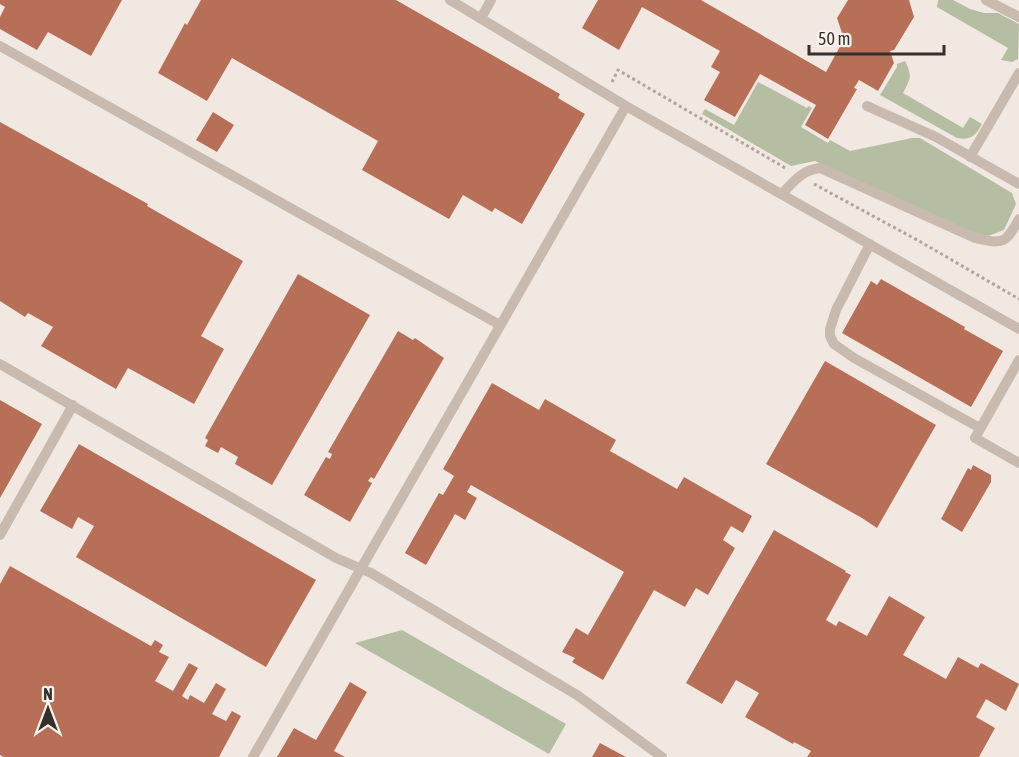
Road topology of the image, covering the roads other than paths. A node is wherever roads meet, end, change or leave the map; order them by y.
1 (450, 0) edge
2 (491, 0) edge
3 (986, 0) edge
4 (1019, 17) edge
5 (481, 18) junction
6 (0, 46) edge
7 (1019, 73) edge
8 (626, 106) junction
9 (867, 106) dead end
10 (970, 157) junction
11 (1019, 184) edge
12 (782, 194) junction
13 (1019, 219) edge
14 (870, 244) junction
15 (500, 325) junction
16 (1019, 329) edge
17 (1019, 360) edge
18 (0, 364) edge
19 (73, 405) junction
20 (980, 428) junction
21 (1019, 463) edge
22 (0, 535) edge
23 (362, 568) junction
24 (253, 757) edge
25 (662, 757) edge

1 - 5 lane
2 - 5 lane
3 - 4 lane
5 - 8 lane
6 - 15 lane
7 - 10 lane
8 - 12 lane
8 - 15 lane
9 - 10 lane
10 - 11 lane
12 - 13 lane
12 - 14 lane
14 - 16 lane
14 - 20 lane
15 - 23 lane
17 - 20 lane
18 - 19 lane
19 - 22 lane
19 - 23 lane
20 - 21 lane
23 - 24 lane
23 - 25 lane

